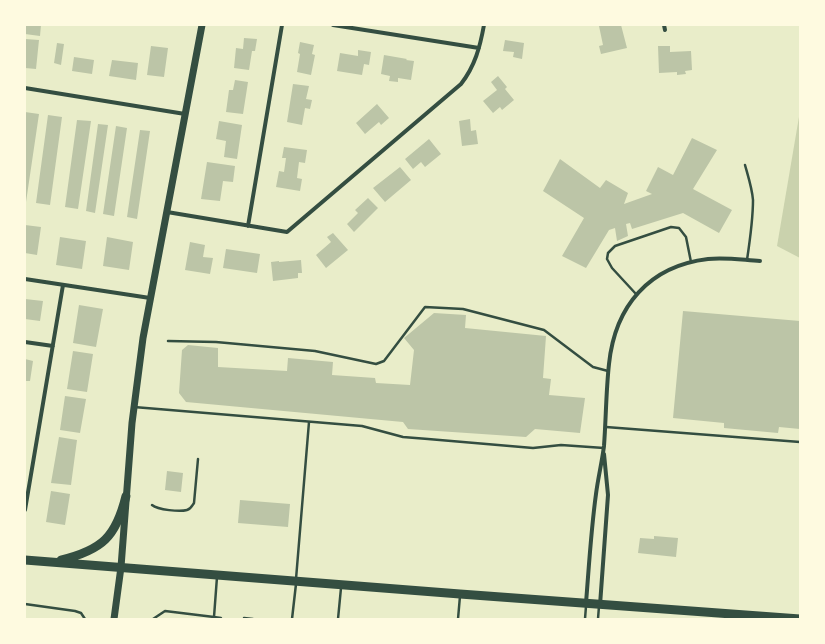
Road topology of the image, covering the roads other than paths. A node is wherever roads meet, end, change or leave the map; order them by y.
1 (202, 25) edge
2 (282, 25) edge
3 (333, 25) edge
4 (484, 25) edge
5 (479, 48) junction
6 (25, 88) edge
7 (186, 114) junction
8 (745, 165) dead end
9 (167, 212) junction
10 (248, 226) junction
11 (747, 260) junction
12 (760, 261) dead end
13 (691, 262) junction
14 (25, 279) edge
15 (63, 285) junction
16 (636, 294) junction
17 (150, 298) junction
18 (168, 341) dead end
19 (25, 342) edge
20 (53, 346) junction
21 (608, 371) junction
22 (134, 407) junction
23 (309, 422) junction
24 (605, 428) junction
25 (800, 442) edge
26 (604, 448) junction
27 (198, 459) dead end
28 (126, 496) junction
29 (152, 505) dead end
30 (25, 510) edge
31 (25, 560) edge
32 (54, 562) junction
33 (121, 567) junction
34 (217, 575) junction
35 (296, 581) junction
36 (341, 585) junction
37 (460, 594) junction
38 (25, 604) edge
39 (586, 604) junction
40 (600, 605) junction
41 (214, 617) junction
42 (221, 618) edge
43 (85, 619) edge
44 (114, 619) edge
45 (153, 619) edge
46 (244, 619) edge
47 (253, 619) edge
48 (292, 619) edge
49 (338, 619) edge
50 (458, 619) edge
51 (585, 619) edge
52 (598, 619) edge
53 (800, 619) edge

1 - 7 street
2 - 10 street
3 - 5 street
4 - 5 street
5 - 10 street
6 - 7 street
7 - 9 street
8 - 11 lane
9 - 10 street
9 - 17 street
11 - 12 street
11 - 13 street
13 - 16 street
13 - 16 lane
14 - 15 street
15 - 17 street
15 - 20 street
16 - 21 street
17 - 22 street
18 - 21 lane
19 - 20 street
20 - 30 street
21 - 24 street
22 - 23 lane
22 - 28 street
23 - 26 lane
23 - 35 lane
24 - 25 lane
24 - 26 street
26 - 39 street
26 - 40 street
27 - 29 lane
28 - 32 main road
28 - 33 street
31 - 32 main road
32 - 33 main road
33 - 34 main road
33 - 44 street
34 - 35 main road
34 - 41 lane
35 - 36 main road
35 - 48 lane
36 - 37 main road
36 - 49 lane
37 - 39 main road
37 - 50 lane
38 - 43 lane
39 - 40 main road
39 - 51 lane
40 - 52 lane
40 - 53 main road
41 - 42 lane
41 - 45 lane
46 - 47 lane

